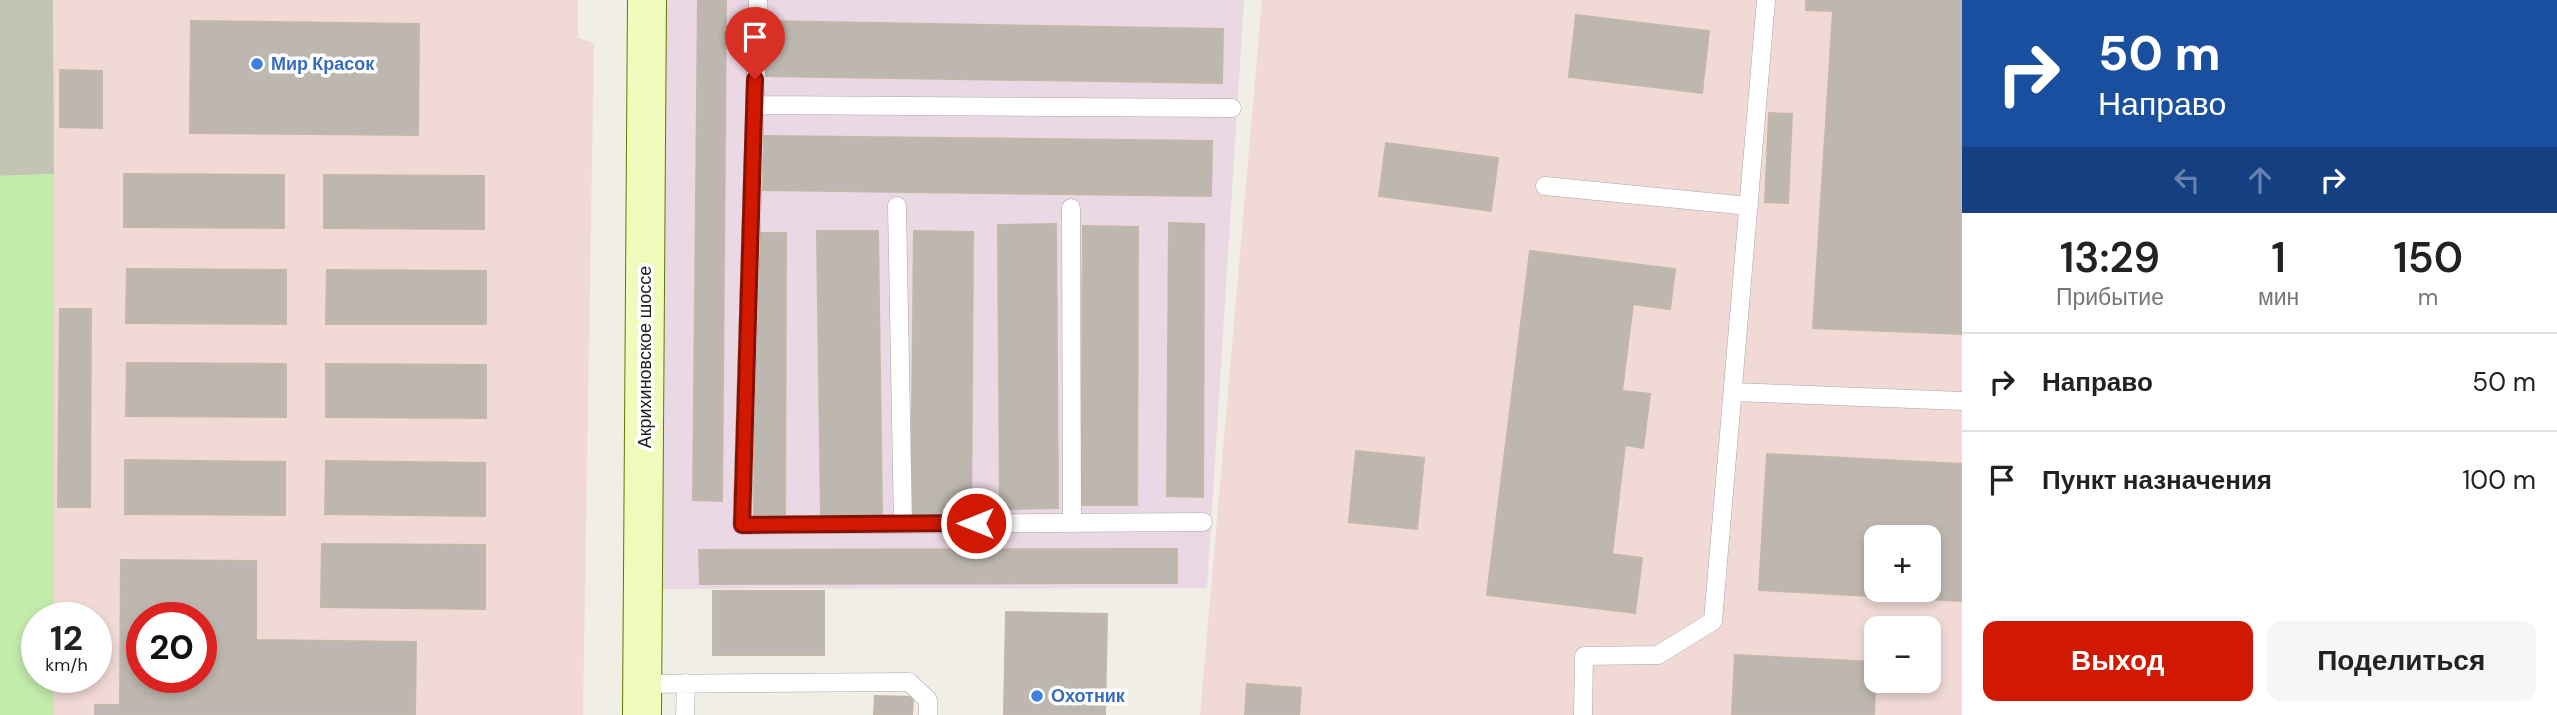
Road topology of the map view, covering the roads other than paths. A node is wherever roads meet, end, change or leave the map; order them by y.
1 (647, 0) edge
2 (758, 0) edge
3 (1766, 0) edge
4 (755, 105) junction
5 (1232, 108) dead end
6 (1545, 186) dead end
7 (897, 206) dead end
8 (1749, 206) junction
9 (1071, 208) dead end
10 (1733, 392) junction
11 (1962, 401) edge
12 (1203, 522) dead end
13 (1072, 523) junction
14 (903, 524) junction
15 (686, 683) junction
16 (642, 699) edge
17 (685, 715) edge
18 (928, 715) edge
19 (1583, 715) edge

1 - 16 main road, Акрихиновское шоссе
2 - 4 lane
3 - 8 lane
4 - 5 lane
4 - 14 lane
6 - 8 lane
7 - 14 lane
8 - 10 lane
9 - 13 lane
10 - 11 lane
10 - 19 lane
12 - 13 lane
13 - 14 lane
15 - 16 lane
15 - 17 lane
15 - 18 lane

